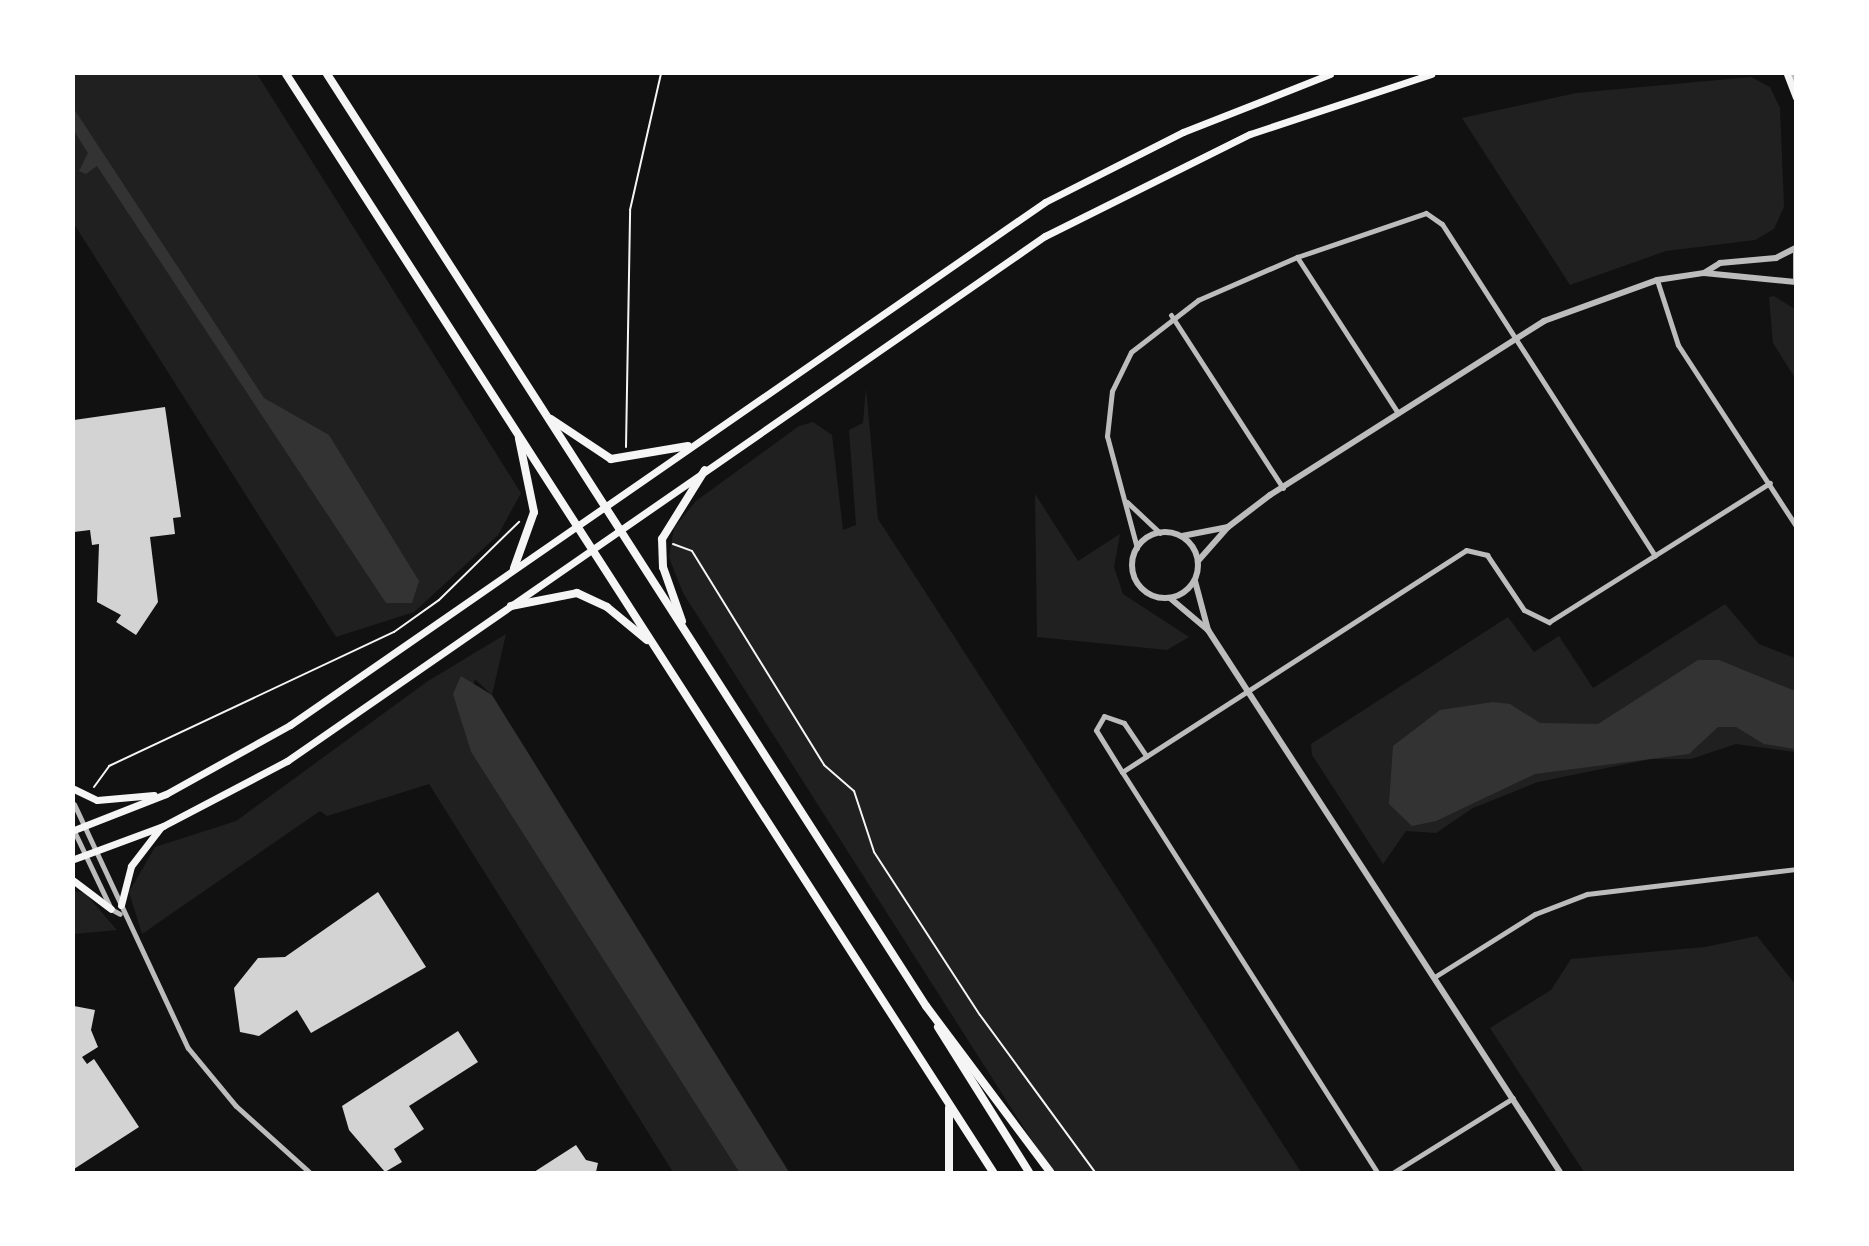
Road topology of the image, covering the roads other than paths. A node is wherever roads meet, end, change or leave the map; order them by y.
1 (286, 74) edge
2 (327, 74) edge
3 (1331, 74) edge
4 (1431, 74) edge
5 (1787, 74) edge
6 (1794, 74) edge
7 (1796, 89) edge
8 (1796, 97) edge
9 (1796, 249) edge
10 (1297, 257) junction
11 (1704, 273) junction
12 (1657, 280) junction
13 (1796, 281) edge
14 (1171, 315) junction
15 (1514, 337) junction
16 (1398, 413) junction
17 (546, 415) junction
18 (517, 433) junction
19 (688, 446) junction
20 (705, 470) junction
21 (1770, 483) junction
22 (1283, 488) junction
23 (1125, 500) junction
24 (604, 505) junction
25 (576, 525) junction
26 (1796, 526) edge
27 (1228, 527) junction
28 (620, 530) junction
29 (1160, 533) junction
30 (1181, 536) junction
31 (1137, 548) junction
32 (592, 550) junction
33 (1655, 556) junction
34 (1198, 561) junction
35 (514, 568) junction
36 (1195, 580) junction
37 (1170, 598) junction
38 (511, 606) junction
39 (685, 630) junction
40 (1208, 630) junction
41 (654, 646) junction
42 (1249, 690) junction
43 (1146, 756) junction
44 (1122, 772) junction
45 (74, 789) edge
46 (166, 794) junction
47 (74, 804) edge
48 (85, 826) junction
49 (163, 826) junction
50 (74, 830) edge
51 (96, 851) junction
52 (85, 855) junction
53 (74, 859) edge
54 (1796, 869) edge
55 (74, 881) edge
56 (111, 909) junction
57 (121, 910) junction
58 (1436, 976) junction
59 (926, 1006) junction
60 (1513, 1098) junction
61 (949, 1105) junction
62 (309, 1172) edge
63 (948, 1172) edge
64 (993, 1172) edge
65 (1029, 1172) edge
66 (1049, 1172) edge
67 (1377, 1172) edge
68 (1394, 1172) edge
69 (1560, 1172) edge

1 - 18 main road
2 - 17 main road
3 - 19 main road
4 - 20 main road
5 - 8 main road
6 - 7 street
9 - 11 street
9 - 13 street
10 - 14 street
10 - 15 street
10 - 16 street
11 - 12 street
11 - 13 street
12 - 15 street
12 - 21 street
14 - 22 street
14 - 23 street
15 - 16 street
15 - 33 street
16 - 22 street
17 - 19 main road
17 - 24 main road
18 - 25 main road
18 - 35 main road
19 - 24 main road
20 - 28 main road
20 - 39 main road
21 - 26 street
21 - 33 street
22 - 27 street
23 - 29 street
23 - 31 street
24 - 25 main road
24 - 28 main road
25 - 32 main road
25 - 35 main road
27 - 30 street
27 - 34 street
28 - 32 main road
28 - 39 main road
29 - 30 street
29 - 31 street
30 - 34 street
31 - 37 street
32 - 38 main road
32 - 41 main road
33 - 42 street
34 - 36 street
35 - 46 main road
36 - 37 street
36 - 40 street
37 - 40 street
38 - 41 main road
38 - 49 main road
39 - 59 main road
40 - 42 street
41 - 61 main road
42 - 43 street
42 - 58 street
43 - 44 street
43 - 44 street
44 - 67 street
45 - 46 main road
46 - 48 main road
47 - 48 street
48 - 50 main road
48 - 51 street
49 - 51 main road
49 - 57 main road
50 - 52 street
51 - 52 main road
51 - 57 street
52 - 53 main road
52 - 56 street
54 - 58 street
55 - 56 main road
56 - 57 street
57 - 62 street
58 - 60 street
59 - 65 main road
59 - 66 main road
60 - 68 street
60 - 69 street
61 - 63 main road
61 - 64 main road

